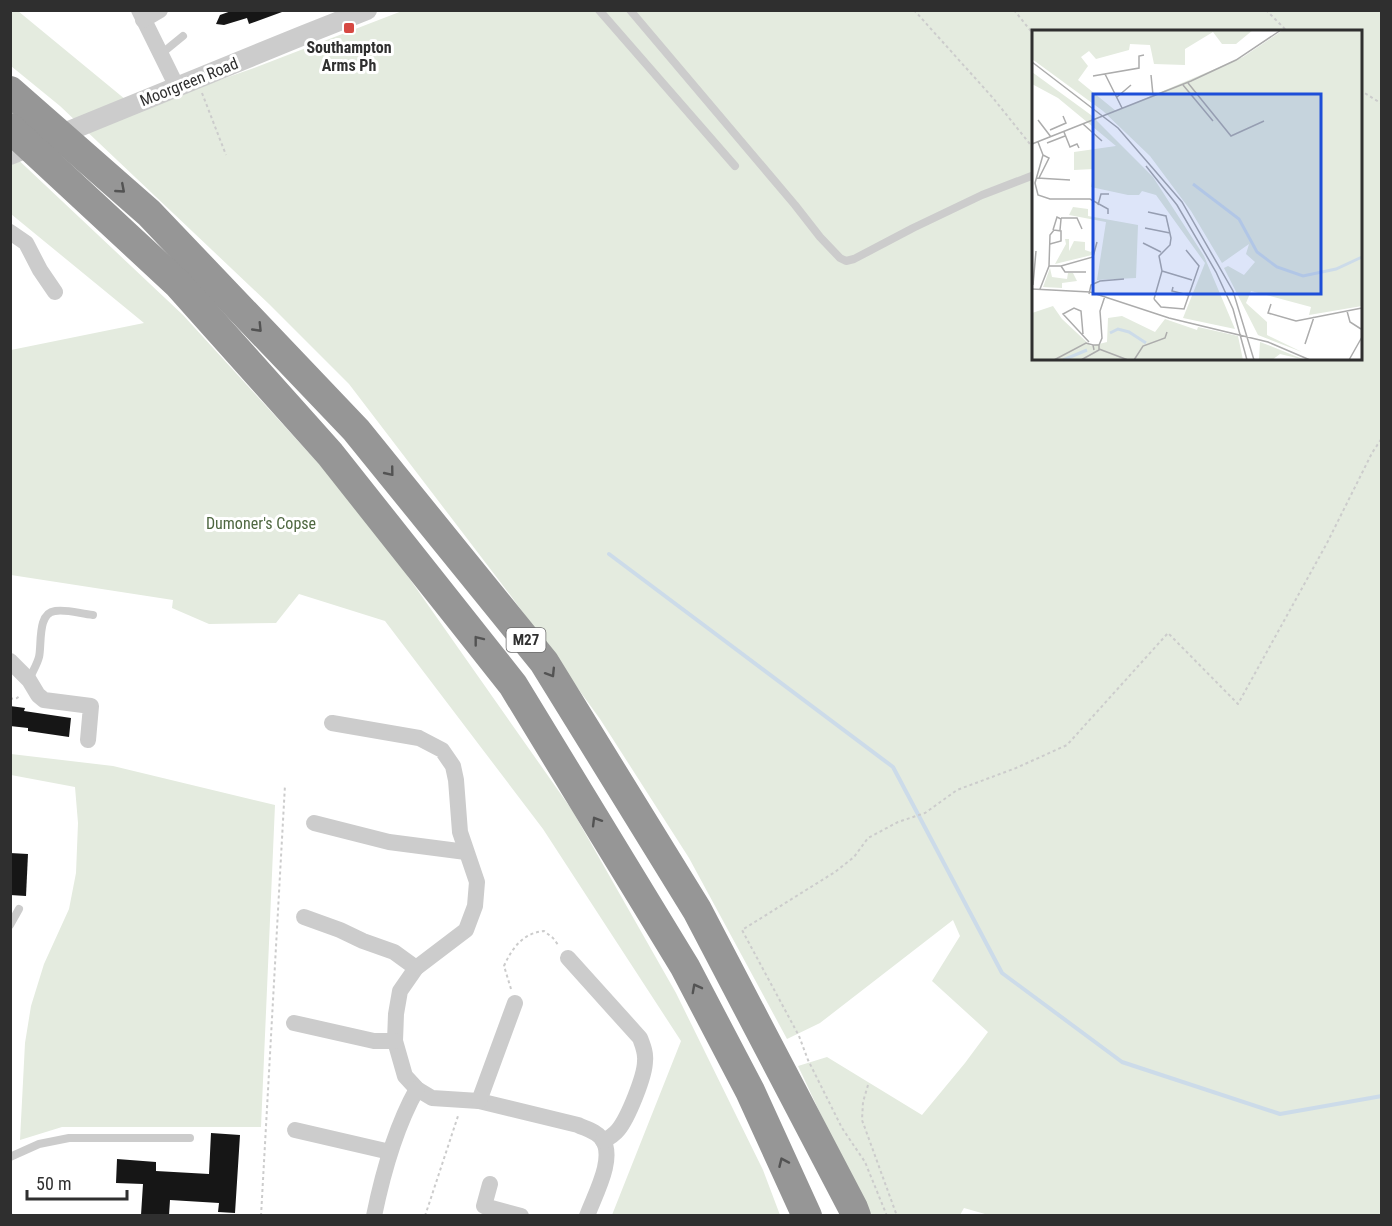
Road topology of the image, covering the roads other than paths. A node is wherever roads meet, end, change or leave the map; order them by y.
1 (160, 10) edge
2 (367, 10) edge
3 (599, 10) edge
4 (630, 10) edge
5 (141, 15) edge
6 (183, 36) dead end
7 (161, 54) junction
8 (177, 87) junction
9 (10, 91) edge
10 (10, 128) edge
11 (10, 155) edge
12 (735, 166) dead end
13 (1032, 176) edge
14 (10, 232) edge
15 (55, 292) dead end
16 (93, 615) dead end
17 (10, 661) edge
18 (29, 680) junction
19 (332, 723) dead end
20 (88, 740) dead end
21 (314, 823) dead end
22 (466, 852) junction
23 (19, 909) dead end
24 (304, 917) dead end
25 (10, 926) edge
26 (568, 957) road end
27 (416, 968) junction
28 (515, 1003) road end
29 (294, 1023) dead end
30 (394, 1041) junction
31 (417, 1089) junction
32 (471, 1100) junction
33 (295, 1130) dead end
34 (190, 1138) dead end
35 (603, 1141) junction
36 (390, 1152) junction
37 (10, 1157) edge
38 (490, 1184) dead end
39 (482, 1211) edge
40 (374, 1215) edge
41 (521, 1215) edge
42 (586, 1215) edge
43 (807, 1215) edge
44 (856, 1215) edge

1 - 5 street
2 - 8 street, Moorgreen Road
3 - 12 lane
4 - 13 lane
5 - 7 street
6 - 7 lane
7 - 8 street
8 - 11 street, Moorgreen Road
9 -> 44 highway, M27
43 -> 10 highway, M27
14 - 15 street
16 - 18 lane
17 - 18 street
18 - 20 street
19 - 22 street
21 - 22 street
22 - 27 street
23 - 25 lane
24 - 27 street
26 - 35 street
27 - 30 street
28 - 32 street
29 - 30 street
30 - 31 street
31 - 32 street
31 - 36 street
32 - 35 street
33 - 36 street
34 - 37 lane
35 - 42 street
36 - 40 street
38 - 39 street
39 - 41 street

